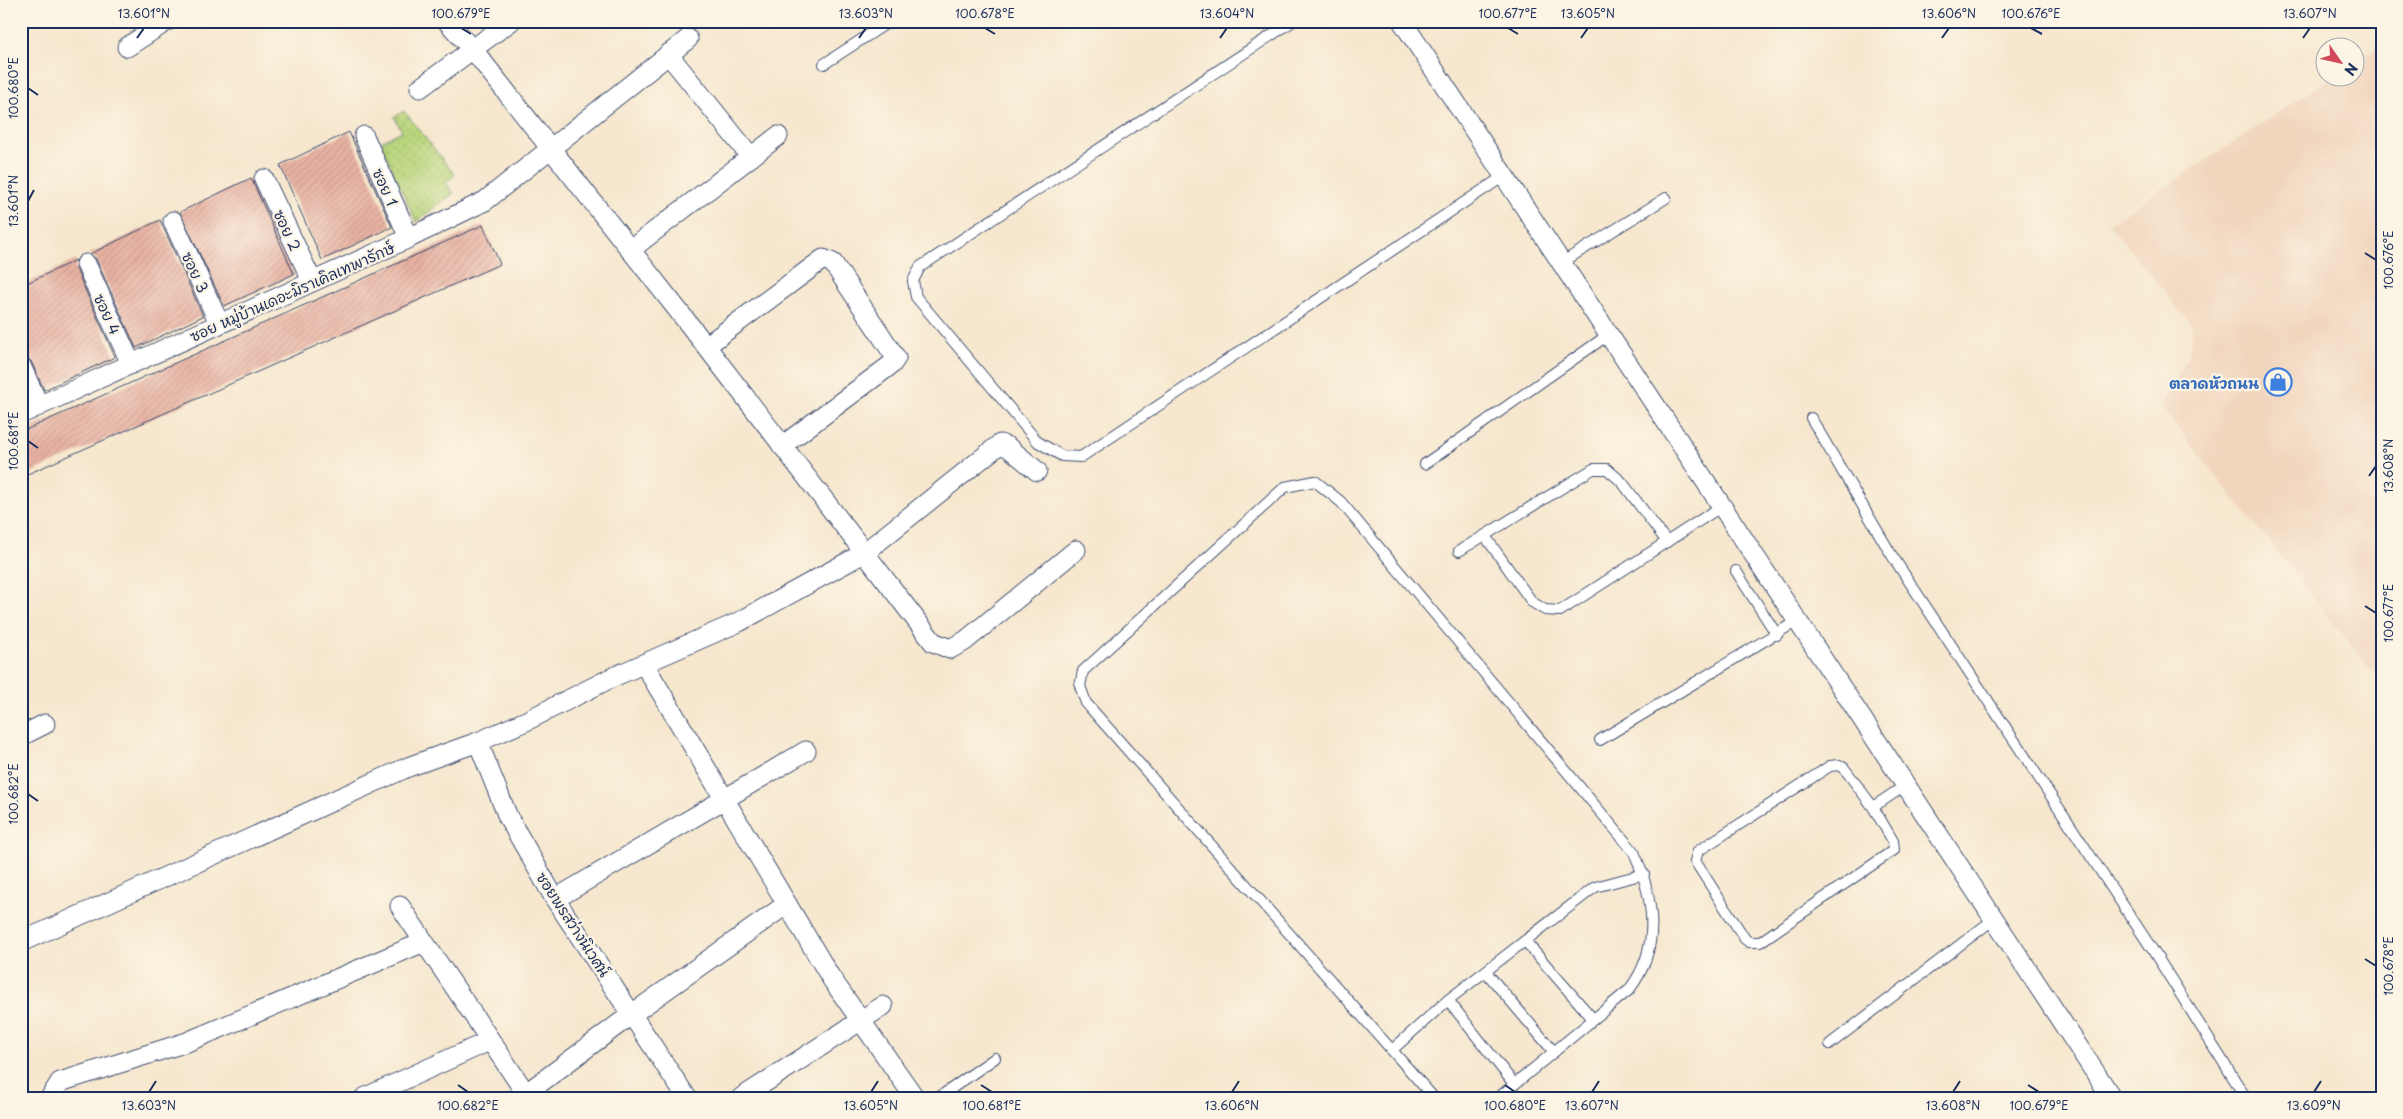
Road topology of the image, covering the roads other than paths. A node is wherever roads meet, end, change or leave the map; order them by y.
1 (167, 21) edge
2 (447, 21) edge
3 (511, 21) edge
4 (890, 21) edge
5 (1293, 21) edge
6 (1402, 21) edge
7 (688, 39) dead end
8 (127, 47) dead end
9 (473, 50) junction
10 (668, 54) junction
11 (824, 64) dead end
12 (420, 88) dead end
13 (364, 136) dead end
14 (778, 136) dead end
15 (551, 149) junction
16 (751, 157) junction
17 (1504, 176) junction
18 (264, 179) dead end
19 (1666, 198) dead end
20 (173, 221) dead end
21 (409, 238) junction
22 (630, 250) junction
23 (1561, 263) junction
24 (86, 264) dead end
25 (312, 281) junction
26 (218, 323) junction
27 (1608, 335) junction
28 (706, 346) junction
29 (130, 364) junction
30 (21, 366) edge
31 (39, 406) junction
32 (21, 414) edge
33 (1811, 418) dead end
34 (782, 446) junction
35 (1425, 464) dead end
36 (1037, 472) dead end
37 (1722, 506) junction
38 (1486, 536) junction
39 (1667, 542) junction
40 (1076, 550) dead end
41 (1459, 552) dead end
42 (864, 553) junction
43 (1736, 571) dead end
44 (1797, 621) junction
45 (1777, 635) junction
46 (644, 664) junction
47 (45, 724) dead end
48 (21, 736) edge
49 (1600, 740) dead end
50 (478, 742) junction
51 (806, 751) dead end
52 (1906, 785) junction
53 (724, 799) junction
54 (1873, 807) junction
55 (1644, 874) junction
56 (555, 899) junction
57 (787, 904) junction
58 (400, 906) dead end
59 (1994, 919) junction
60 (1525, 941) junction
61 (21, 942) edge
62 (424, 942) junction
63 (1486, 972) junction
64 (1448, 1000) junction
65 (883, 1006) dead end
66 (632, 1014) junction
67 (860, 1019) junction
68 (1593, 1019) junction
69 (490, 1040) junction
70 (1830, 1044) dead end
71 (1392, 1050) junction
72 (1554, 1052) junction
73 (995, 1058) dead end
74 (1514, 1084) junction
75 (525, 1097) edge
76 (50, 1098) edge
77 (364, 1098) edge
78 (687, 1098) edge
79 (741, 1098) edge
80 (915, 1098) edge
81 (938, 1098) edge
82 (1434, 1098) edge
83 (1498, 1098) edge
84 (2112, 1098) edge
85 (2246, 1098) edge

1 - 8 street
2 - 9 street
3 - 9 street
4 - 11 lane
5 - 17 lane
6 - 17 street
7 - 10 street, ซอย หมู่บ้านเดอะมิราเคิลเทพารักษ์
9 - 12 street
9 - 15 street
10 - 15 street, ซอย หมู่บ้านเดอะมิราเคิลเทพารักษ์
10 - 16 street
13 - 21 street, ซอย 1
14 - 16 street
15 - 21 street, ซอย หมู่บ้านเดอะมิราเคิลเทพารักษ์
15 - 22 street
16 - 22 street
17 - 23 street
18 - 25 street, ซอย 2
19 - 23 lane
20 - 26 street, ซอย 3
21 - 25 street, ซอย หมู่บ้านเดอะมิราเคิลเทพารักษ์
22 - 28 street
23 - 27 street
24 - 29 street, ซอย 4
25 - 26 street, ซอย หมู่บ้านเดอะมิราเคิลเทพารักษ์
26 - 29 street, ซอย หมู่บ้านเดอะมิราเคิลเทพารักษ์
27 - 35 lane
27 - 37 street
28 - 34 street
28 - 34 street
29 - 31 street, ซอย หมู่บ้านเดอะมิราเคิลเทพารักษ์
30 - 31 street
31 - 32 street, ซอย หมู่บ้านเดอะมิราเคิลเทพารักษ์
33 - 85 lane
34 - 42 street
36 - 42 street
37 - 39 lane
37 - 44 street
38 - 39 lane
38 - 39 lane
38 - 41 lane
40 - 42 street
42 - 46 street
43 - 45 lane
44 - 45 lane
44 - 52 street
45 - 49 lane
46 - 50 street
46 - 53 street
47 - 48 street
50 - 56 street, ซอยพรสว่างนิเวศน์
50 - 61 street
51 - 53 street
52 - 54 lane
52 - 59 street
53 - 56 street
53 - 57 street
54 - 54 lane
55 - 60 lane
55 - 68 lane
55 - 71 lane
56 - 66 street, ซอยพรสว่างนิเวศน์
57 - 66 street
57 - 67 street
58 - 62 street
59 - 70 lane
59 - 84 street
60 - 63 lane
60 - 68 lane
62 - 69 street
62 - 76 street
63 - 64 lane
63 - 72 lane
64 - 71 lane
64 - 74 lane
65 - 67 street
66 - 75 street
66 - 78 street, ซอยพรสว่างนิเวศน์
67 - 79 street
67 - 80 street
68 - 72 lane
69 - 75 street
69 - 77 street
71 - 82 lane
72 - 74 lane
73 - 81 lane
74 - 83 lane

